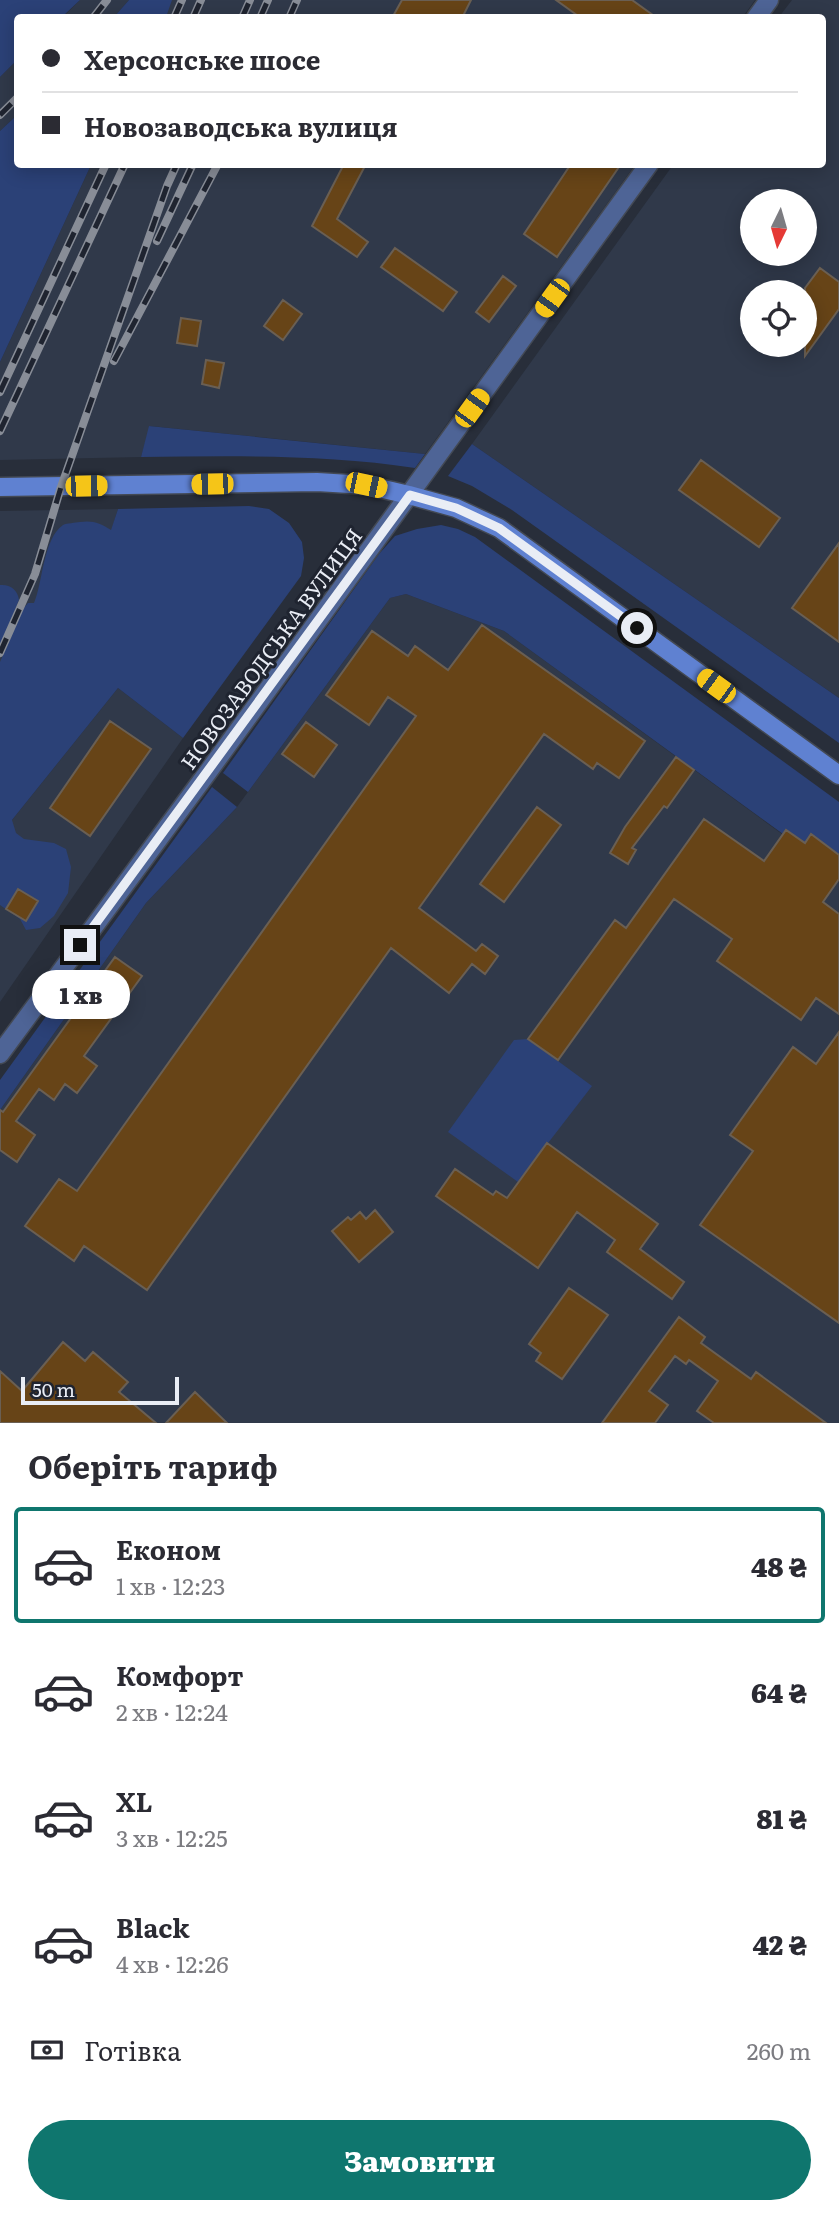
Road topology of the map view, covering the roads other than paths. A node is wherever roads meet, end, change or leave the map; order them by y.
1 (646, 168) edge
2 (0, 487) edge
3 (410, 495) junction
4 (839, 775) edge
5 (0, 1054) edge

1 - 3 street, НОВОЗАВОДСЬКА ВУЛИЦЯ
2 - 3 main road
3 - 4 main road
3 - 5 street, НОВОЗАВОДСЬКА ВУЛИЦЯ

